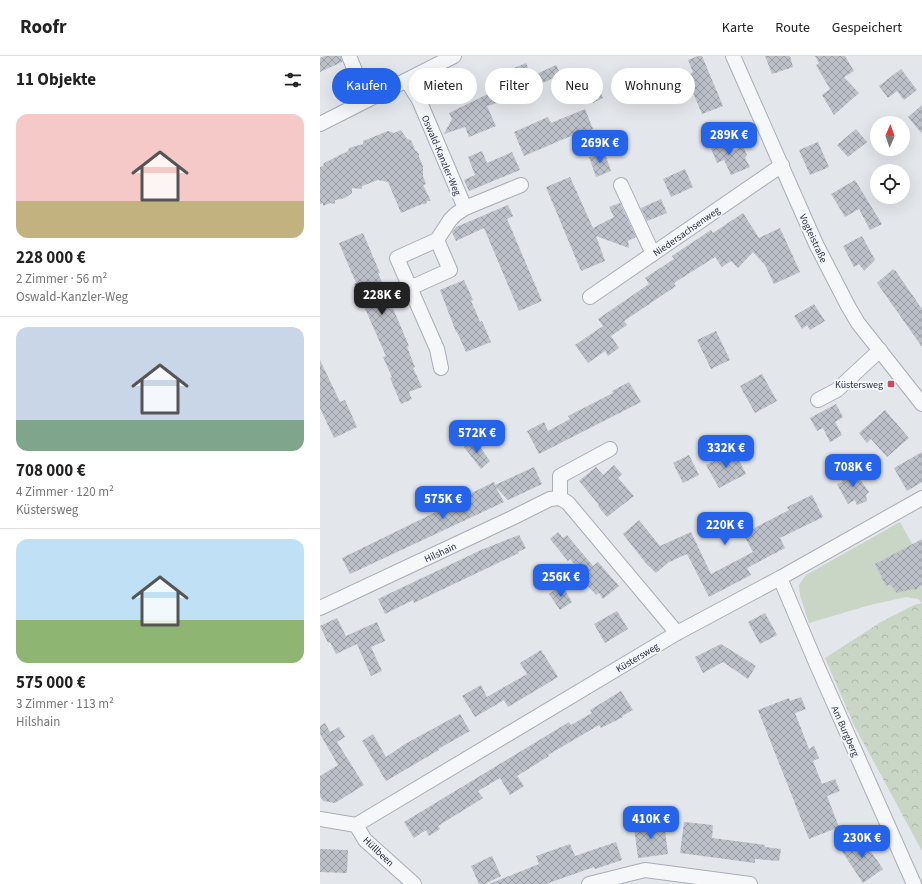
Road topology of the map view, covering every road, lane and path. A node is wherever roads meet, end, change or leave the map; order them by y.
1 (350, 56) edge
2 (454, 56) edge
3 (733, 56) edge
4 (355, 68) edge
5 (407, 81) junction
6 (401, 84) edge
7 (359, 104) edge
8 (320, 124) edge
9 (782, 165) junction
10 (521, 184) dead end
11 (621, 185) dead end
12 (465, 208) junction
13 (437, 240) junction
14 (653, 254) junction
15 (410, 288) junction
16 (590, 297) dead end
17 (880, 350) junction
18 (442, 368) dead end
19 (818, 400) dead end
20 (922, 404) edge
21 (610, 449) dead end
22 (560, 498) junction
23 (922, 498) edge
24 (780, 578) junction
25 (320, 608) edge
26 (677, 633) junction
27 (320, 819) edge
28 (356, 825) junction
29 (414, 884) edge
30 (588, 884) edge
31 (750, 884) edge
32 (914, 884) edge

1 - 4 street
2 - 5 street
3 - 9 street, Vogteistraße
5 - 6 street
5 - 12 street, Oswald-Kanzler-Weg
7 - 8 street
9 - 14 street, Niedersachsenweg
9 - 17 street, Vogteistraße
10 - 12 street, Oswald-Kanzler-Weg
11 - 14 street
12 - 13 street, Oswald-Kanzler-Weg
13 - 15 street
13 - 15 street
14 - 16 street, Niedersachsenweg
15 - 18 street
17 - 19 street
17 - 20 street, Vogteistraße
21 - 22 street
22 - 25 street, Hilshain
22 - 26 street
23 - 24 street, Küstersweg
24 - 26 street, Küstersweg
24 - 32 street, Am Burgberg
26 - 28 street, Küstersweg
27 - 28 street
28 - 29 street, Hüllbeen
30 - 31 street

